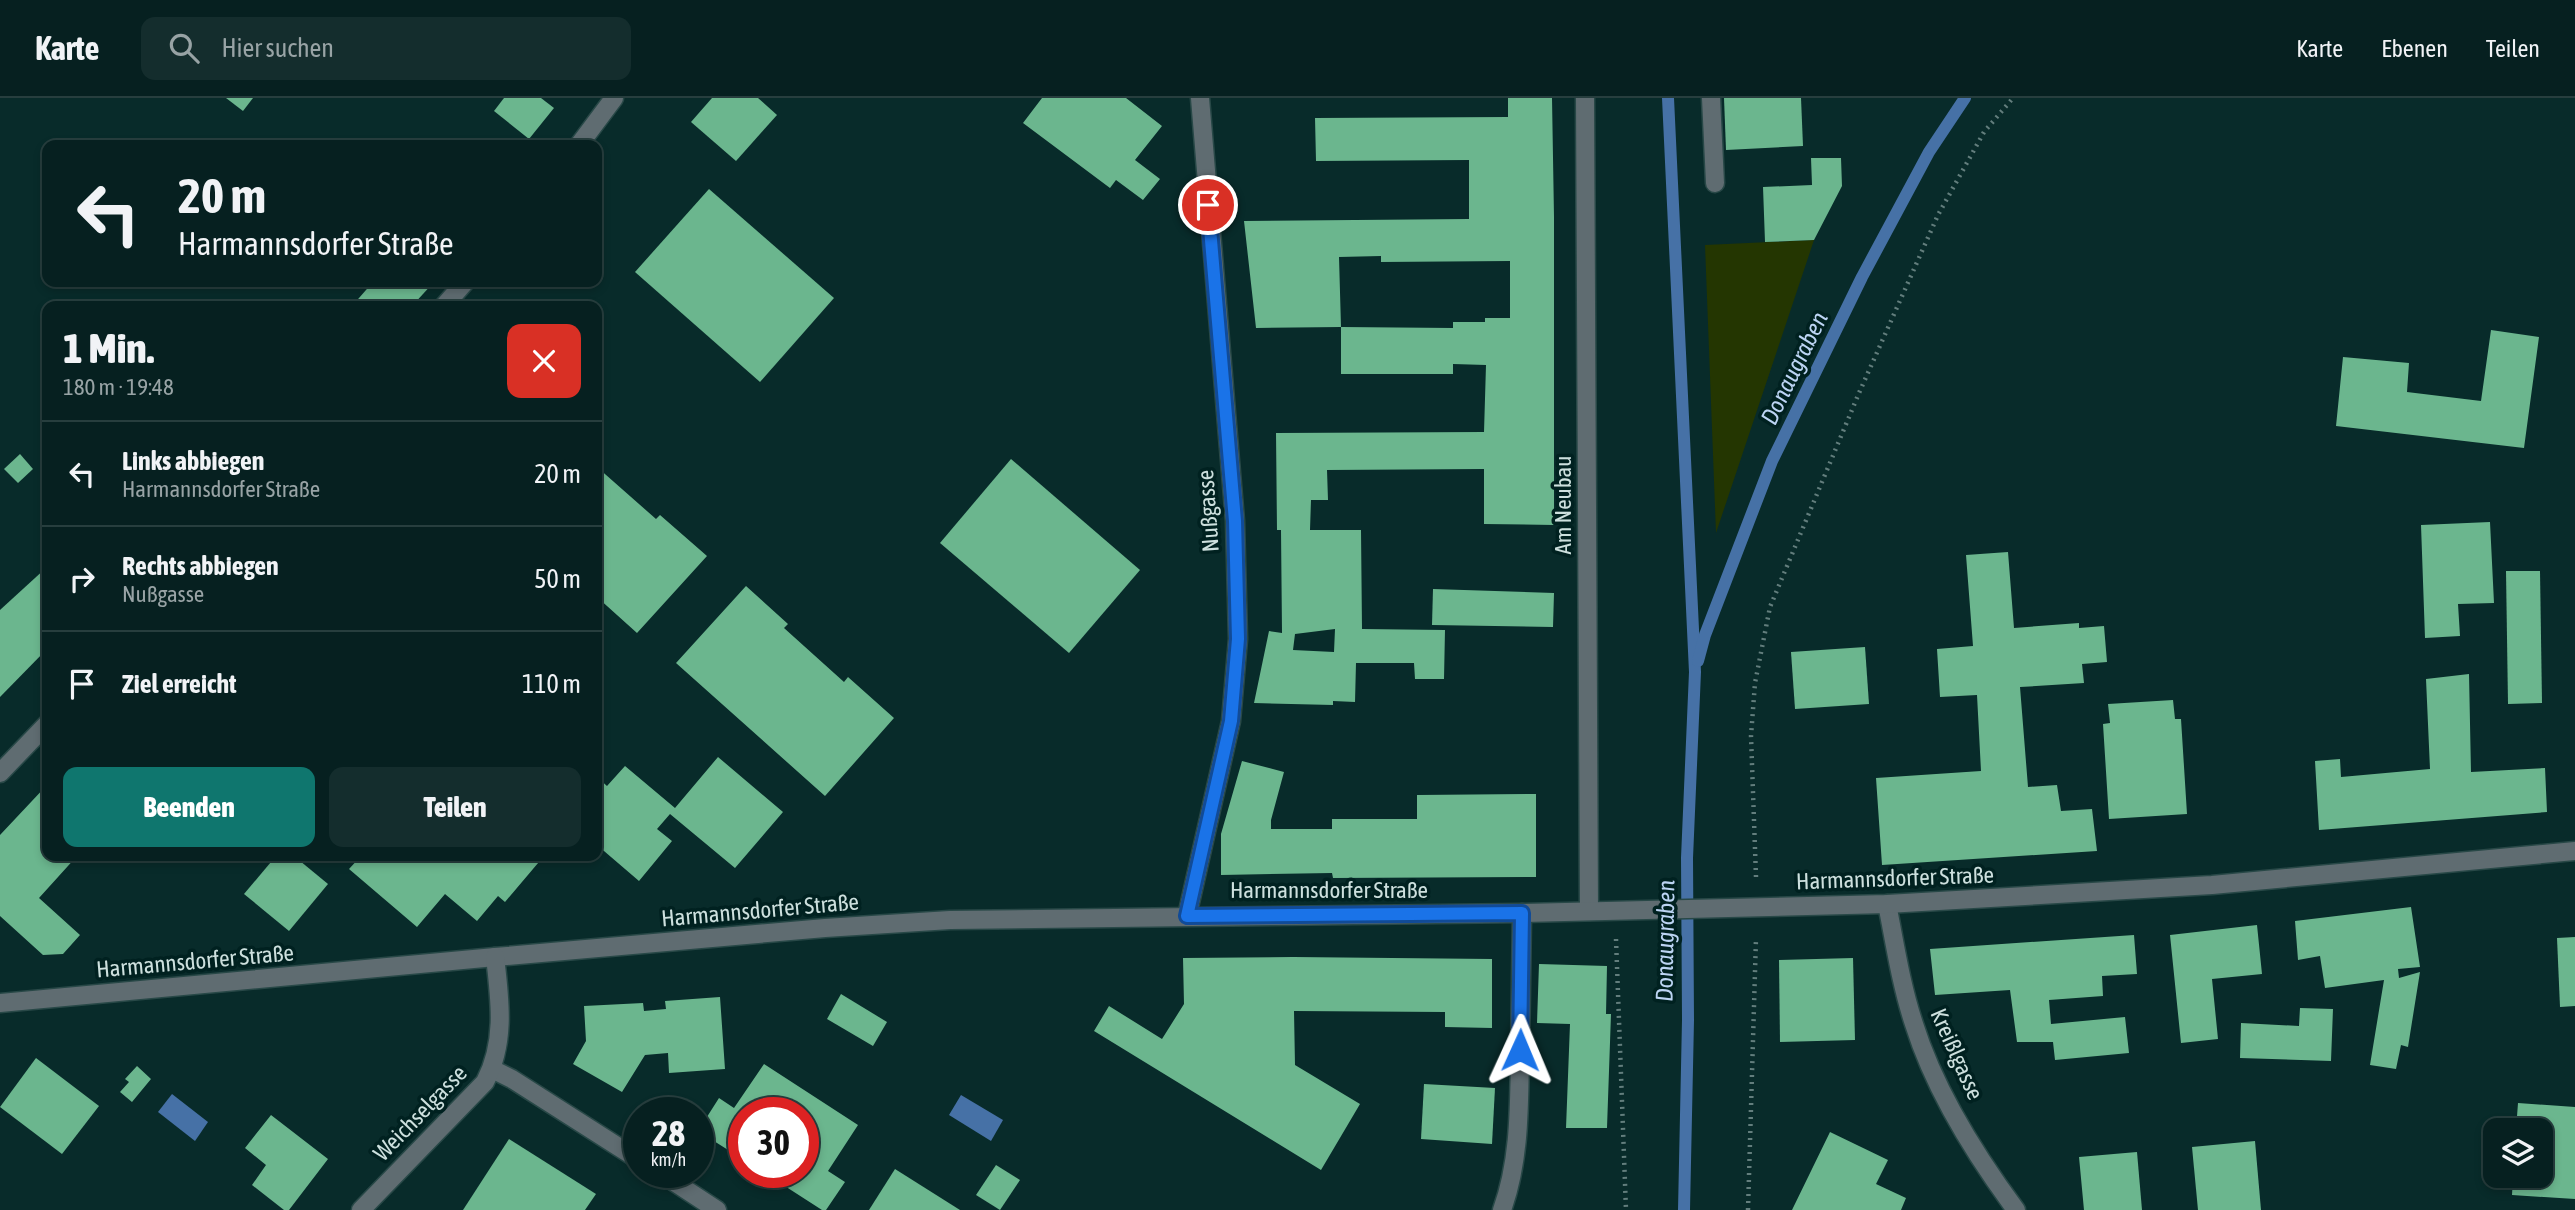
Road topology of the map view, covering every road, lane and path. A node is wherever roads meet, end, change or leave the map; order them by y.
1 (614, 98) edge
2 (1200, 98) edge
3 (1585, 98) edge
4 (1711, 98) edge
5 (2013, 98) edge
6 (583, 140) edge
7 (1715, 183) dead end
8 (461, 287) edge
9 (448, 301) edge
10 (42, 729) edge
11 (0, 773) edge
12 (2575, 851) edge
13 (1887, 904) junction
14 (1757, 907) junction
15 (1620, 910) junction
16 (1589, 911) junction
17 (1522, 913) junction
18 (1187, 916) junction
19 (495, 957) junction
20 (0, 1003) edge
21 (492, 1069) junction
22 (623, 1150) edge
23 (683, 1188) edge
24 (361, 1210) edge
25 (717, 1210) edge
26 (1502, 1210) edge
27 (1626, 1210) edge
28 (1748, 1210) edge
29 (2016, 1210) edge

1 - 6 street
2 - 18 street, Nußgasse
3 - 16 street, Am Neubau
4 - 7 street
5 - 14 path
8 - 9 street
10 - 11 street
12 - 13 street, Harmannsdorfer Straße
13 - 14 street, Harmannsdorfer Straße
13 - 29 street, Kreißlgasse
14 - 15 street, Harmannsdorfer Straße
14 - 28 path
15 - 16 street, Harmannsdorfer Straße
15 - 27 path
16 - 17 street, Harmannsdorfer Straße
17 - 18 street, Harmannsdorfer Straße
17 - 26 street
18 - 19 street, Harmannsdorfer Straße
19 - 20 street, Harmannsdorfer Straße
19 - 21 street, Weichselgasse
21 - 22 street
21 - 24 street, Weichselgasse
23 - 25 street

